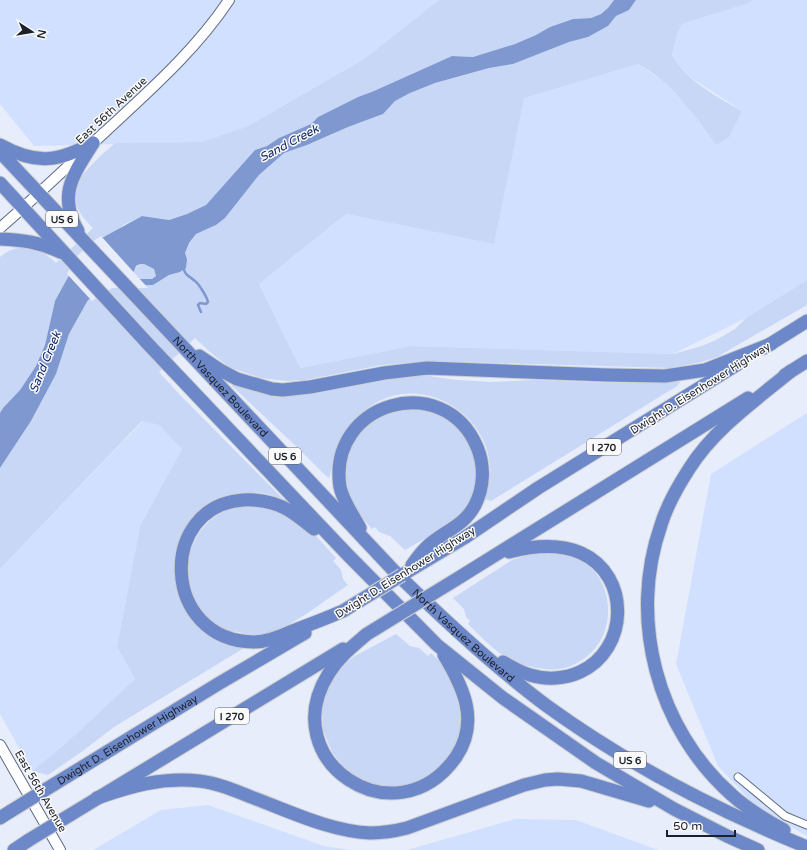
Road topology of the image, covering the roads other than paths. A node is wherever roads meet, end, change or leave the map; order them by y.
1 (229, 0) edge
2 (93, 143) junction
3 (0, 144) edge
4 (0, 152) edge
5 (0, 183) edge
6 (38, 194) junction
7 (23, 208) junction
8 (0, 228) edge
9 (0, 239) edge
10 (86, 244) junction
11 (67, 257) junction
12 (807, 321) edge
13 (771, 344) junction
14 (196, 357) junction
15 (807, 361) edge
16 (791, 371) junction
17 (434, 549) junction
18 (374, 550) junction
19 (347, 554) junction
20 (497, 555) junction
21 (343, 611) junction
22 (367, 634) junction
23 (470, 643) junction
24 (437, 645) junction
25 (0, 745) edge
26 (5, 760) edge
27 (738, 777) dead end
28 (98, 798) junction
29 (674, 809) junction
30 (0, 818) edge
31 (807, 825) edge
32 (718, 832) junction
33 (807, 842) edge
34 (807, 847) edge
35 (14, 850) edge
36 (60, 850) edge
37 (744, 850) edge
38 (758, 850) edge

1 - 2 main road, East 56th Avenue
2 - 3 highway
2 - 6 main road, East 56th Avenue
2 - 10 highway
4 - 6 highway, North Vasquez Boulevard / US 6
5 - 7 highway, North Vasquez Boulevard / US 6
6 - 7 main road, East 56th Avenue
6 - 10 highway, North Vasquez Boulevard / US 6
7 - 8 main road, East 56th Avenue
7 - 11 highway, North Vasquez Boulevard / US 6
9 - 11 highway
10 - 14 highway, North Vasquez Boulevard / US 6
11 - 19 highway, North Vasquez Boulevard / US 6
12 - 13 highway, Dwight D. Eisenhower Highway / I 270
13 - 14 highway
13 - 17 highway, Dwight D. Eisenhower Highway / I 270
14 - 18 highway, North Vasquez Boulevard / US 6
15 - 16 highway, I 270
16 - 20 highway, I 270
16 - 33 highway
17 - 18 highway
17 - 21 highway, Dwight D. Eisenhower Highway, bridge
18 - 23 highway, North Vasquez Boulevard / US 6
19 - 21 highway
19 - 24 highway, North Vasquez Boulevard / US 6
20 - 22 highway, I 270, bridge
20 - 23 highway
21 - 30 highway, Dwight D. Eisenhower Highway, bridge
22 - 24 highway
22 - 28 highway, I 270
23 - 34 highway, North Vasquez Boulevard / US 6
24 - 29 highway, North Vasquez Boulevard / US 6
25 - 26 main road, East 56th Avenue
26 - 36 main road, East 56th Avenue
27 - 31 street
28 - 29 highway
28 - 35 highway, I 270, bridge
29 - 32 highway, North Vasquez Boulevard / US 6
32 - 37 highway
32 - 38 highway, North Vasquez Boulevard / US 6

